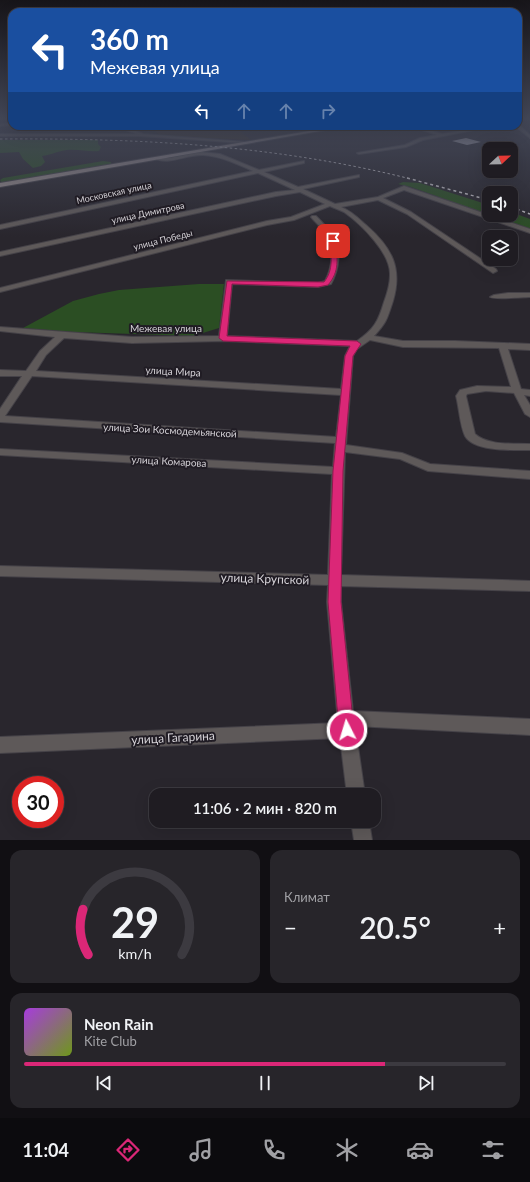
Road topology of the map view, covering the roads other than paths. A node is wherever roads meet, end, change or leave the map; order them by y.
1 (155, 158) edge
2 (159, 158) edge
3 (174, 158) edge
4 (226, 158) edge
5 (302, 162) dead end
6 (258, 171) junction
7 (357, 176) dead end
8 (0, 185) edge
9 (298, 190) junction
10 (379, 198) junction
11 (332, 205) junction
12 (314, 217) dead end
13 (0, 227) edge
14 (530, 231) edge
15 (0, 254) edge
16 (493, 271) dead end
17 (0, 290) edge
18 (530, 295) edge
19 (494, 297) dead end
20 (0, 328) edge
21 (62, 335) junction
22 (368, 337) junction
23 (223, 338) junction
24 (357, 344) junction
25 (503, 346) junction
26 (530, 347) edge
27 (0, 373) edge
28 (31, 373) junction
29 (517, 390) junction
30 (345, 392) junction
31 (530, 393) edge
32 (530, 414) edge
33 (0, 416) edge
34 (0, 420) edge
35 (340, 444) junction
36 (530, 448) edge
37 (0, 452) edge
38 (338, 471) junction
39 (530, 475) edge
40 (0, 571) edge
41 (335, 581) junction
42 (530, 586) edge
43 (346, 724) junction
44 (530, 727) edge
45 (0, 746) edge
46 (355, 788) edge
47 (361, 828) edge
48 (363, 840) edge

1 - 8 main road
2 - 3 street
4 - 6 street
5 - 6 street, Московская улица
6 - 9 street
6 - 13 street, Московская улица
7 - 9 street, улица Димитрова
9 - 11 street
9 - 15 street, улица Димитрова
10 - 11 street, улица Победы
10 - 14 street, улица Победы
10 - 16 street
11 - 17 street, улица Победы
11 - 22 street
12 - 23 street
18 - 19 street
20 - 21 street, Межевая улица
21 - 23 street, Межевая улица
21 - 28 street
22 - 24 street
22 - 25 street
23 - 24 street, Межевая улица
24 - 30 street
25 - 26 street
25 - 29 street
27 - 28 street, улица Мира
28 - 30 street, улица Мира
28 - 33 street
29 - 31 street
29 - 32 street
29 - 36 street
30 - 35 street
34 - 35 street, улица Зои Космодемьянской
35 - 38 street
35 - 39 street
37 - 38 street, улица Комарова
38 - 41 street
40 - 41 street, улица Крупской
41 - 42 street, улица Крупской
41 - 43 street
43 - 44 street, улица Гагарина
43 - 45 street, улица Гагарина
43 - 46 street
47 - 48 street

